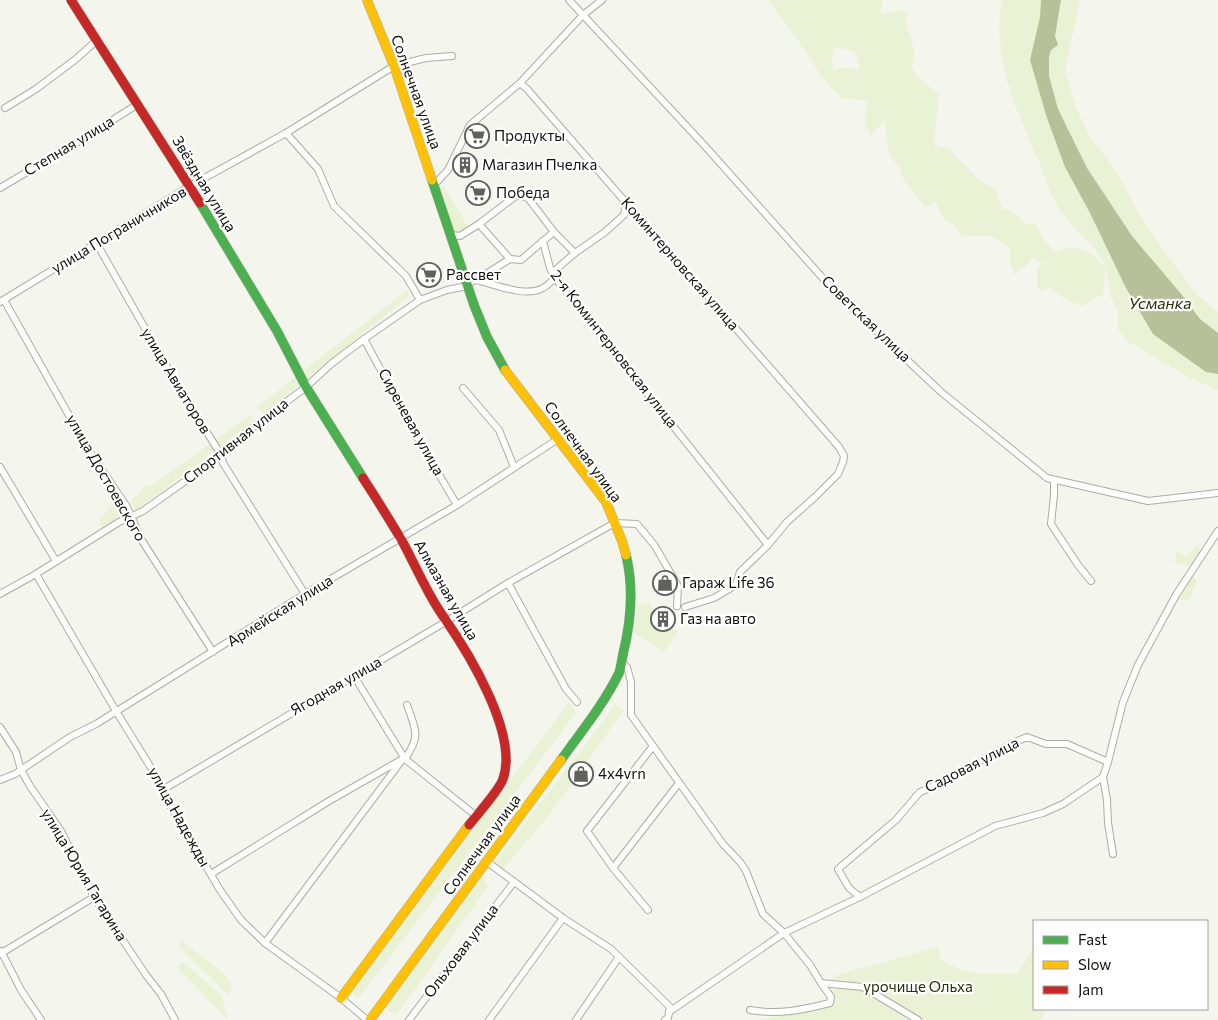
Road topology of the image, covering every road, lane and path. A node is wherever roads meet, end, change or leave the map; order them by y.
1 (71, 0) edge
2 (367, 0) edge
3 (569, 0) edge
4 (602, 0) edge
5 (583, 15) junction
6 (96, 41) junction
7 (452, 56) dead end
8 (394, 66) junction
9 (520, 83) junction
10 (138, 104) junction
11 (6, 108) dead end
12 (286, 133) junction
13 (434, 185) junction
14 (190, 186) junction
15 (0, 188) edge
16 (626, 202) junction
17 (479, 224) junction
18 (554, 232) junction
19 (452, 235) junction
20 (543, 241) junction
21 (97, 244) junction
22 (575, 253) junction
23 (510, 259) junction
24 (554, 276) junction
25 (476, 280) junction
26 (468, 286) junction
27 (420, 300) junction
28 (2, 301) edge
29 (364, 339) junction
30 (306, 388) junction
31 (462, 388) dead end
32 (558, 438) junction
33 (220, 454) junction
34 (0, 467) edge
35 (514, 467) junction
36 (1054, 481) junction
37 (1218, 493) edge
38 (458, 505) junction
39 (131, 518) junction
40 (615, 523) junction
41 (1218, 531) edge
42 (401, 539) junction
43 (768, 545) junction
44 (56, 561) junction
45 (36, 574) junction
46 (1091, 581) dead end
47 (508, 584) junction
48 (0, 594) edge
49 (305, 594) junction
50 (677, 606) dead end
51 (685, 607) dead end
52 (447, 621) junction
53 (213, 652) junction
54 (622, 663) junction
55 (354, 676) junction
56 (578, 702) dead end
57 (407, 705) dead end
58 (116, 711) junction
59 (0, 727) edge
60 (653, 746) junction
61 (403, 760) junction
62 (1108, 762) junction
63 (21, 770) junction
64 (1103, 777) junction
65 (0, 780) edge
66 (679, 783) junction
67 (164, 789) junction
68 (475, 815) junction
69 (1113, 854) dead end
70 (486, 862) junction
71 (613, 868) junction
72 (211, 874) junction
73 (514, 882) junction
74 (94, 897) junction
75 (860, 898) junction
76 (648, 910) dead end
77 (563, 918) junction
78 (784, 933) junction
79 (265, 943) junction
80 (0, 952) edge
81 (619, 957) junction
82 (821, 983) junction
83 (342, 998) junction
84 (750, 1010) dead end
85 (669, 1012) junction
86 (41, 1020) edge
87 (175, 1020) edge
88 (368, 1020) edge
89 (410, 1020) edge
90 (489, 1020) edge
91 (576, 1020) edge
92 (665, 1020) edge
93 (918, 1020) edge

1 - 6 street, Звёздная улица
2 - 8 street, Солнечная улица
3 - 5 street, Советская улица
4 - 5 street
5 - 9 street
5 - 36 street, Советская улица
6 - 10 street, Звёздная улица
6 - 11 street
7 - 8 street, улица Пограничников
8 - 12 street, улица Пограничников
8 - 13 street, Солнечная улица
9 - 13 street
9 - 16 street, Коминтерновская улица
10 - 14 street, Звёздная улица
10 - 15 street, Степная улица
12 - 14 street, улица Пограничников
12 - 27 street
13 - 19 street, Солнечная улица
14 - 21 street, улица Пограничников
14 - 30 street, Звёздная улица
16 - 22 street
16 - 43 street, Коминтерновская улица
17 - 18 street
17 - 19 street
17 - 23 street
18 - 20 street
18 - 22 street
19 - 26 street, Солнечная улица
20 - 23 street
20 - 24 street, 2-я Коминтерновская улица
21 - 28 street, улица Пограничников
21 - 33 street, улица Авиаторов
22 - 24 street
23 - 25 street
24 - 25 street
24 - 43 street, 2-я Коминтерновская улица
25 - 26 street
26 - 27 street, Спортивная улица
26 - 32 street, Солнечная улица
27 - 29 street, Спортивная улица
28 - 39 street, улица Достоевского
29 - 30 street, Спортивная улица
29 - 38 street, Сиреневая улица
30 - 33 street, Спортивная улица
30 - 42 street, Алмазная улица
31 - 35 street
32 - 35 street, Армейская улица
32 - 40 street, Солнечная улица
33 - 39 street, Спортивная улица
33 - 49 street, улица Авиаторов
34 - 44 street
35 - 38 street, Армейская улица
36 - 37 street, Советская улица
36 - 46 street
38 - 42 street, Армейская улица
39 - 44 street, Спортивная улица
39 - 53 street, улица Достоевского
40 - 47 street, Ягодная улица
40 - 50 street
40 - 54 street, Солнечная улица
41 - 62 street
42 - 49 street, Армейская улица
42 - 52 street, Алмазная улица
43 - 51 street
44 - 45 street, Спортивная улица
45 - 48 street, Спортивная улица
45 - 58 street, улица Надежды
47 - 52 street, Ягодная улица
47 - 56 street
49 - 53 street, Армейская улица
52 - 55 street, Ягодная улица
52 - 68 street, Алмазная улица
53 - 58 street, Армейская улица
54 - 60 street
54 - 70 street, Солнечная улица
55 - 61 street
55 - 67 street, Ягодная улица
57 - 61 street
58 - 63 street, Армейская улица
58 - 67 street, улица Надежды
59 - 63 street, улица Юрия Гагарина
60 - 66 street
60 - 71 street
61 - 68 street
61 - 72 street
61 - 79 street
62 - 64 street
62 - 75 street, Садовая улица
63 - 65 street, Армейская улица
63 - 74 street, улица Юрия Гагарина
64 - 69 street
64 - 75 street
66 - 71 street
66 - 78 street
67 - 72 street, улица Надежды
68 - 83 street, Алмазная улица
70 - 73 street
70 - 88 street, Солнечная улица
71 - 76 street
72 - 79 street, улица Надежды
73 - 77 street
73 - 89 street, Ольховая улица
74 - 80 street
74 - 87 street, улица Юрия Гагарина
75 - 78 street
77 - 81 street
77 - 90 street
78 - 82 street
78 - 85 street
79 - 83 street, улица Надежды
80 - 86 street
81 - 85 street
81 - 91 street
82 - 84 street
82 - 93 street
83 - 88 street, улица Надежды
85 - 92 street

